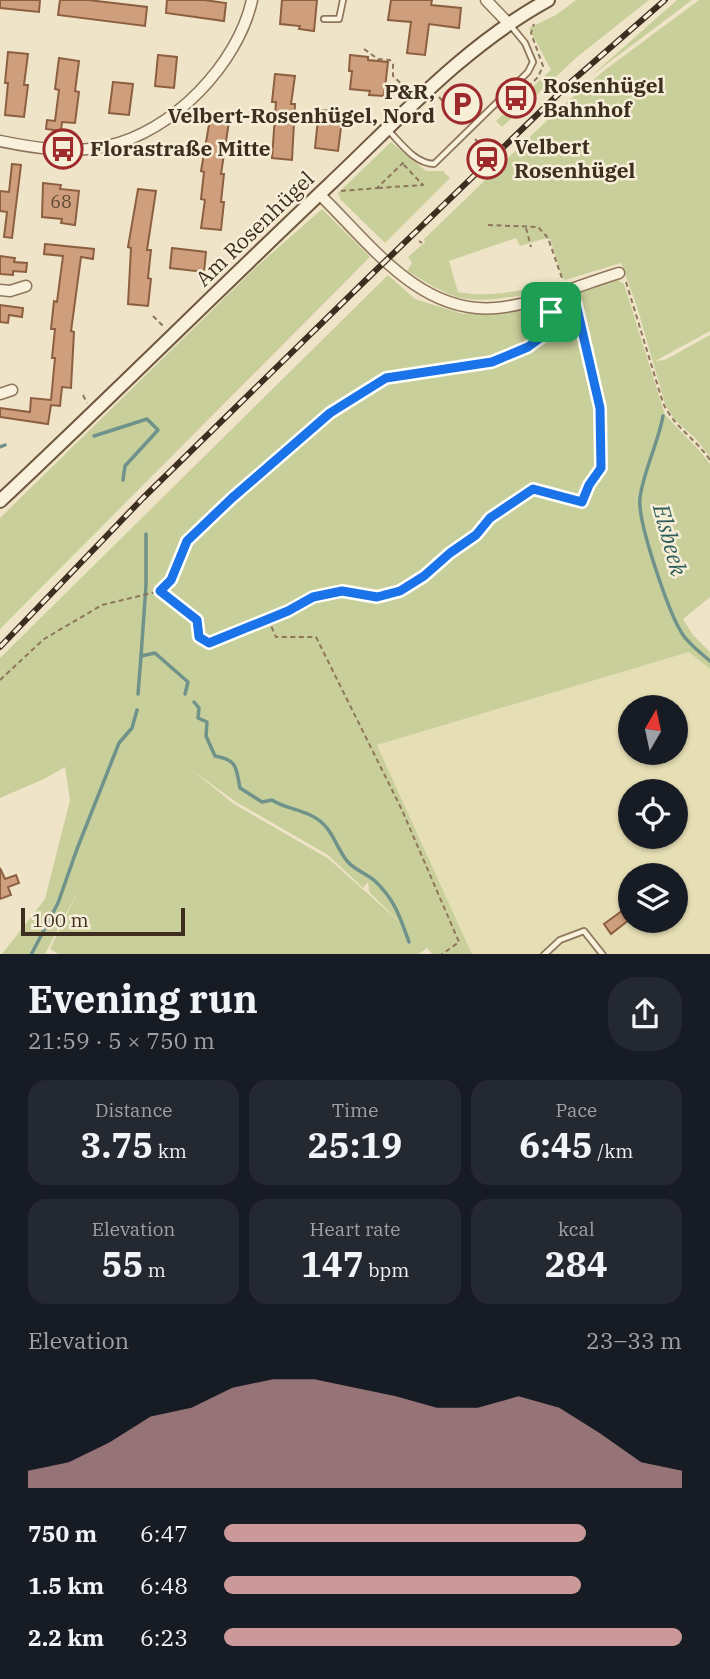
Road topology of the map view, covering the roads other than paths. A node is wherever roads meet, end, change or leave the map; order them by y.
1 (252, 0) edge
2 (343, 0) edge
3 (486, 0) edge
4 (548, 0) edge
5 (324, 19) dead end
6 (508, 23) junction
7 (387, 129) junction
8 (0, 141) edge
9 (319, 194) junction
10 (617, 274) road end
11 (26, 286) dead end
12 (0, 290) edge
13 (12, 390) dead end
14 (0, 394) edge
15 (0, 501) edge
16 (544, 954) edge
17 (603, 954) edge

1 - 8 street
2 - 5 lane
3 - 6 street
4 - 6 street, Am Rosenhügel
6 - 7 street, Am Rosenhügel
6 - 7 lane
7 - 9 street, Am Rosenhügel
9 - 10 street
9 - 15 street, Am Rosenhügel
11 - 12 street
13 - 14 street
16 - 17 lane

